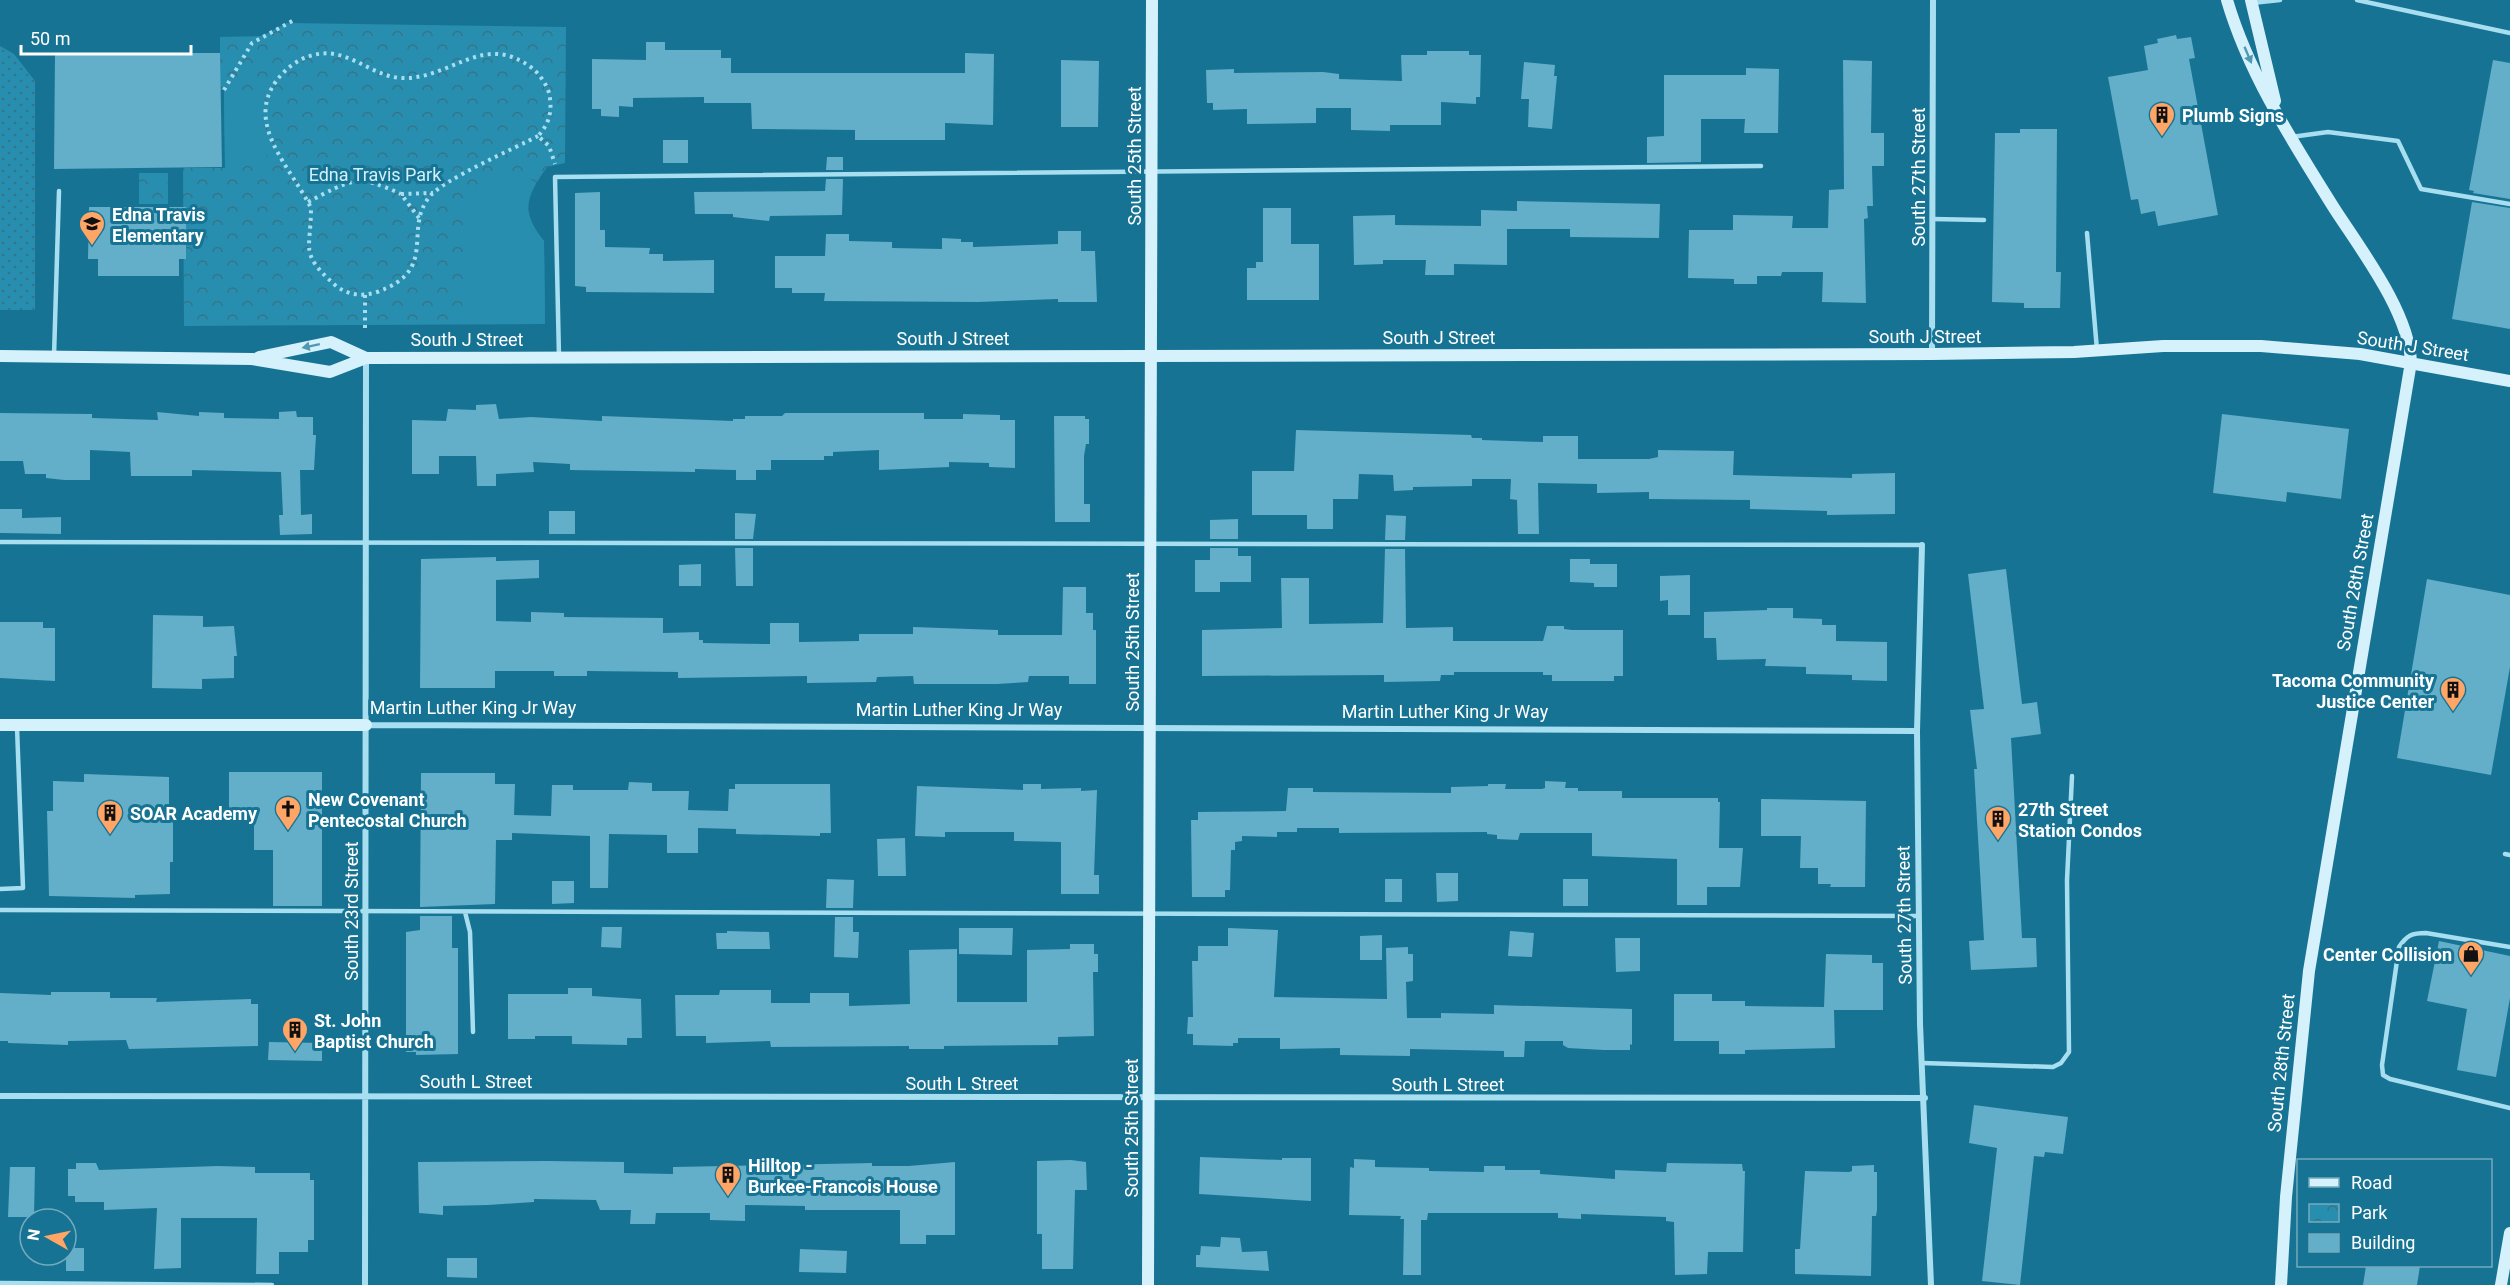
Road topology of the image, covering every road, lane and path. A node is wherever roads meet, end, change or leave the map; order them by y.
1 (1152, 0) edge
2 (1933, 0) edge
3 (2228, 0) edge
4 (2280, 0) edge
5 (2357, 0) edge
6 (2252, 2) edge
7 (296, 19) dead end
8 (2510, 33) edge
9 (224, 90) dead end
10 (2277, 114) junction
11 (538, 136) junction
12 (2291, 138) junction
13 (1761, 166) dead end
14 (1152, 171) junction
15 (555, 177) junction
16 (59, 191) dead end
17 (433, 193) junction
18 (401, 194) junction
19 (308, 202) junction
20 (2510, 204) edge
21 (419, 218) junction
22 (1932, 219) junction
23 (1984, 220) dead end
24 (2087, 232) dead end
25 (365, 294) junction
26 (364, 328) dead end
27 (2097, 350) junction
28 (1932, 354) junction
29 (0, 356) edge
30 (54, 356) junction
31 (1151, 356) junction
32 (559, 357) junction
33 (366, 358) junction
34 (252, 359) junction
35 (2411, 362) junction
36 (2510, 381) edge
37 (0, 542) edge
38 (367, 543) junction
39 (1150, 545) junction
40 (1922, 545) joint
41 (0, 725) edge
42 (17, 725) junction
43 (366, 725) junction
44 (1150, 728) junction
45 (1917, 731) junction
46 (2072, 776) dead end
47 (0, 889) edge
48 (0, 910) edge
49 (366, 912) junction
50 (465, 912) junction
51 (1149, 914) junction
52 (1919, 916) junction
53 (2510, 948) edge
54 (473, 1032) dead end
55 (1922, 1063) junction
56 (0, 1096) edge
57 (365, 1096) junction
58 (1925, 1098) junction
59 (1149, 1099) junction
60 (2510, 1108) edge
61 (2510, 1233) edge
62 (0, 1283) edge
63 (272, 1285) edge
64 (365, 1285) edge
65 (1148, 1285) edge
66 (1931, 1285) edge
67 (2281, 1285) edge
68 (2501, 1285) edge

1 - 14 street, South 25th Street
2 - 22 street, South 27th Street
3 -> 10 street, South 28th Street
4 - 6 lane
5 - 8 lane
6 - 10 street
7 - 9 path
10 - 12 street, South 28th Street
11 - 15 path
11 - 17 path
11 - 19 path
12 - 20 lane
12 - 35 street, South 28th Street
13 - 14 lane
14 - 15 lane
14 - 31 street, South 25th Street
15 - 32 lane
16 - 30 lane
17 - 18 path
17 - 21 path
18 - 19 path
18 - 21 path
19 - 25 path
21 - 25 path
22 - 23 lane
22 - 28 street, South 27th Street
24 - 27 lane
25 - 26 path
27 - 28 street, South J Street
27 - 35 street, South J Street
28 - 31 street, South J Street
29 - 30 street, South J Street
30 - 34 street, South J Street
31 - 32 street, South J Street
31 - 39 street, South 25th Street
32 - 33 street, South J Street
33 - 34 street, South J Street
33 -> 34 street, South J Street
33 - 38 street, South 23rd Street
35 - 36 street, South J Street
35 - 67 street, South 28th Street
37 - 38 lane
38 - 39 lane
38 - 43 street, South 23rd Street
39 - 40 lane
39 - 44 street, South 25th Street
40 - 45 street, South 27th Street
41 - 42 street, Martin Luther King Jr Way
42 - 43 street, Martin Luther King Jr Way
42 - 47 lane
43 - 44 street, Martin Luther King Jr Way
43 - 49 street, South 23rd Street
44 - 45 street, Martin Luther King Jr Way
44 - 51 street, South 25th Street
45 - 52 street, South 27th Street
46 - 55 lane
48 - 49 lane
49 - 50 lane
49 - 57 street, South 23rd Street
50 - 51 lane
50 - 54 lane
51 - 52 lane
51 - 59 street, South 25th Street
52 - 55 street, South 27th Street
53 - 60 lane
55 - 58 street, South 27th Street
56 - 57 street, South L Street
57 - 59 street, South L Street
57 - 64 street, South 23rd Street
58 - 59 street, South L Street
58 - 66 street, South 27th Street
59 - 65 street, South 25th Street
61 - 68 street
62 - 63 lane

